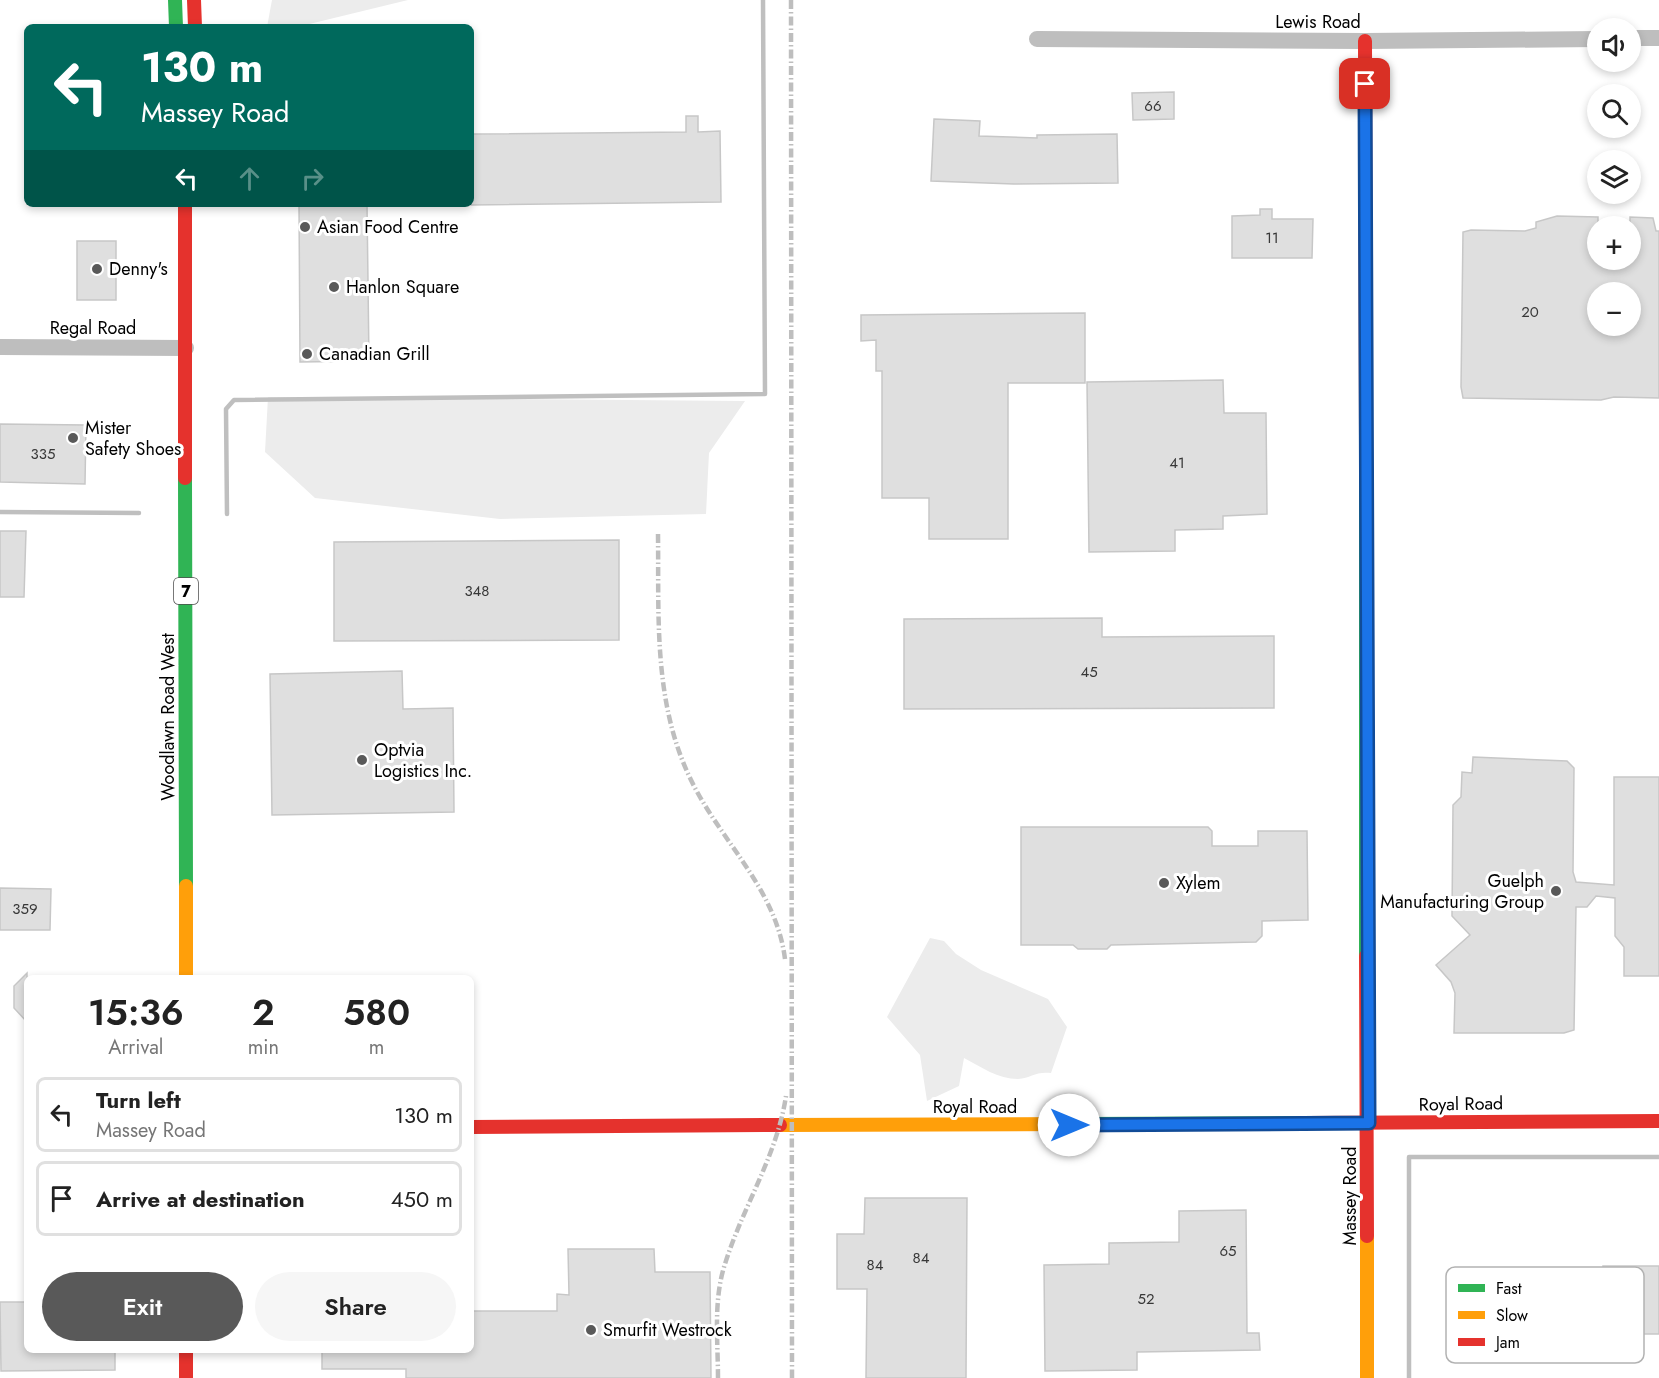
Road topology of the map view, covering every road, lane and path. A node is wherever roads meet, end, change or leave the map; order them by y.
1 (175, 0) edge
2 (194, 0) edge
3 (176, 24) edge
4 (195, 24) edge
5 (1641, 38) edge
6 (1659, 38) edge
7 (1037, 39) dead end
8 (1587, 39) edge
9 (1365, 42) junction
10 (185, 207) edge
11 (0, 347) edge
12 (186, 348) junction
13 (186, 975) edge
14 (1659, 1121) edge
15 (1369, 1123) junction
16 (474, 1127) edge
17 (186, 1353) edge
18 (186, 1378) edge
19 (1367, 1378) edge

1 - 3 street
2 - 4 street
5 - 6 street
7 - 9 street, Lewis Road
8 - 9 street, Lewis Road
9 - 15 street, Massey Road
10 - 12 street, Woodlawn Road West / 7
11 - 12 street, Regal Road
12 - 13 street, Woodlawn Road West / 7
14 - 15 street, Royal Road
15 - 16 street, Royal Road
15 - 19 street, Massey Road
17 - 18 street

